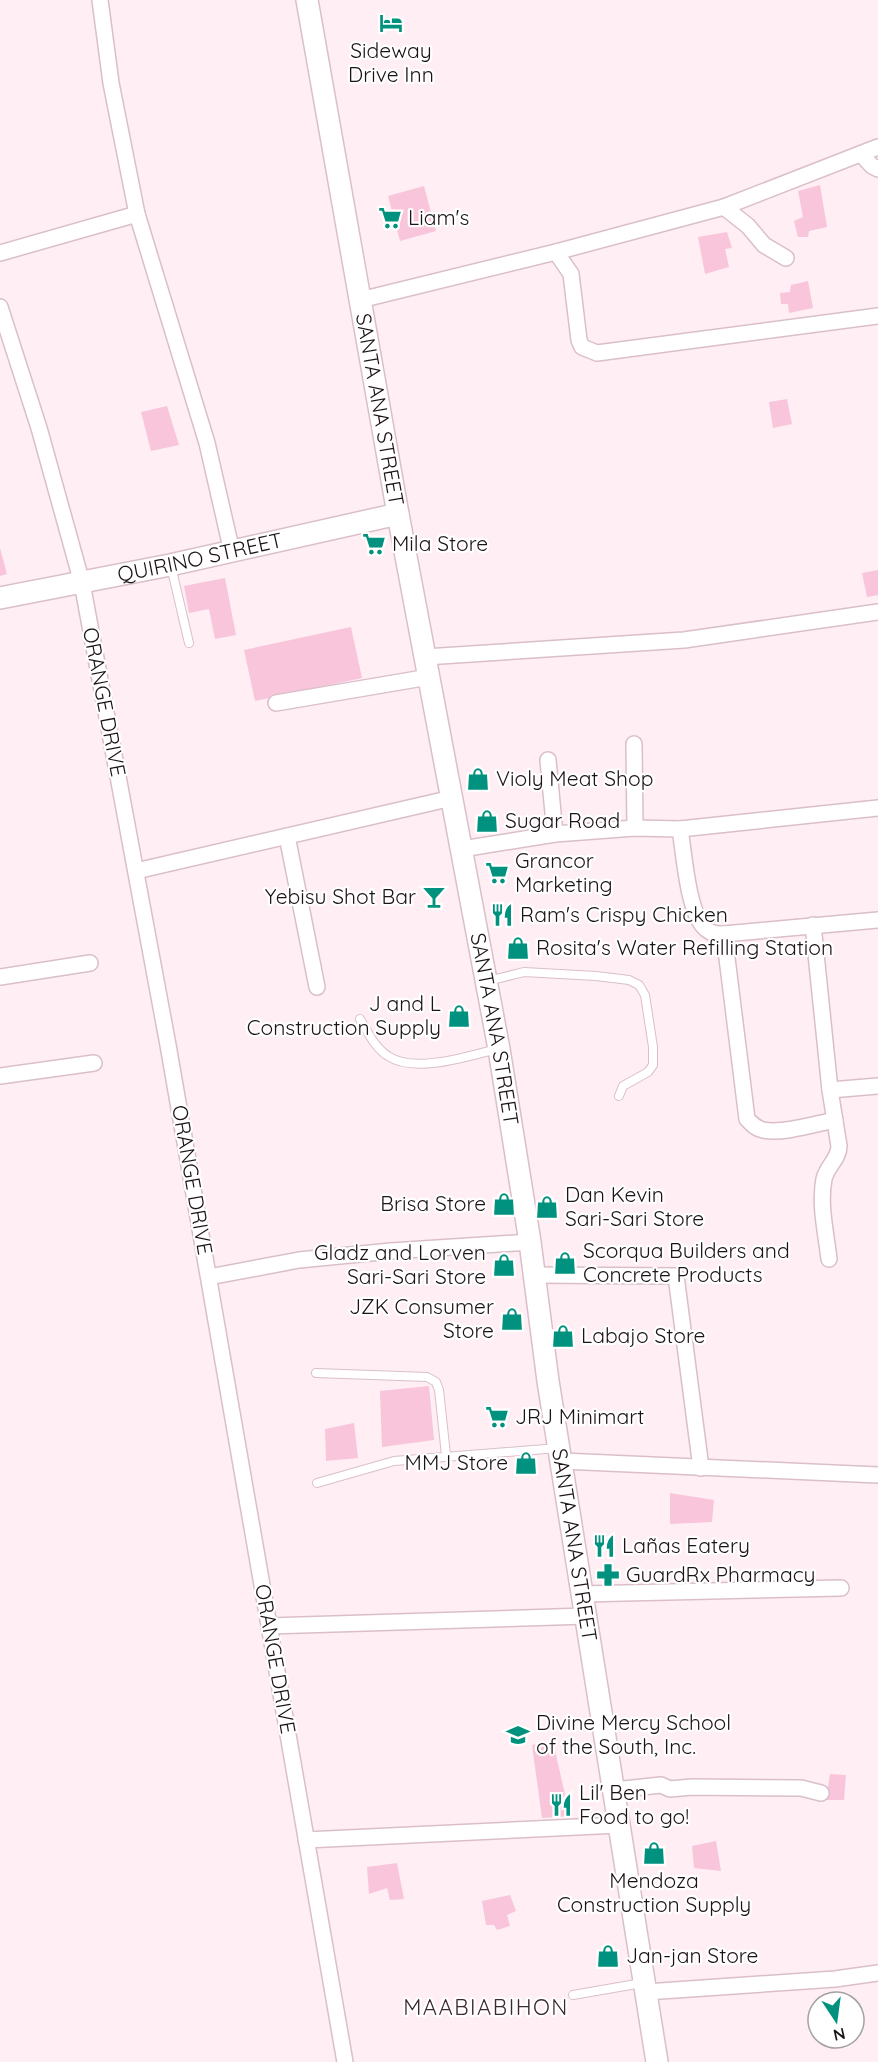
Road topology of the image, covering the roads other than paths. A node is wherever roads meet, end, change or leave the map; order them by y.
1 (100, 0) edge
2 (307, 0) edge
3 (878, 147) edge
4 (861, 154) junction
5 (878, 169) edge
6 (724, 207) junction
7 (137, 214) junction
8 (556, 252) junction
9 (0, 253) edge
10 (786, 258) dead end
11 (360, 300) junction
12 (0, 307) edge
13 (878, 316) edge
14 (398, 514) junction
15 (232, 552) junction
16 (170, 565) junction
17 (82, 583) junction
18 (0, 598) edge
19 (878, 612) edge
20 (189, 643) dead end
21 (427, 667) junction
22 (276, 703) dead end
23 (634, 744) dead end
24 (548, 760) dead end
25 (452, 798) junction
26 (878, 808) edge
27 (635, 828) junction
28 (680, 829) junction
29 (555, 834) junction
30 (287, 836) junction
31 (462, 849) junction
32 (136, 871) junction
33 (878, 920) edge
34 (813, 925) junction
35 (724, 934) junction
36 (90, 963) dead end
37 (0, 977) edge
38 (485, 981) junction
39 (317, 987) dead end
40 (360, 1019) dead end
41 (499, 1049) junction
42 (94, 1063) dead end
43 (0, 1076) edge
44 (878, 1086) edge
45 (830, 1090) junction
46 (619, 1096) dead end
47 (835, 1120) junction
48 (530, 1242) junction
49 (829, 1258) dead end
50 (534, 1275) junction
51 (209, 1277) junction
52 (316, 1373) dead end
53 (560, 1454) junction
54 (446, 1455) junction
55 (701, 1468) junction
56 (878, 1475) edge
57 (317, 1483) dead end
58 (841, 1588) dead end
59 (582, 1594) junction
60 (586, 1616) junction
61 (269, 1626) junction
62 (614, 1790) junction
63 (821, 1793) dead end
64 (619, 1824) junction
65 (306, 1840) junction
66 (878, 1973) edge
67 (645, 1987) junction
68 (573, 1995) dead end
69 (345, 2062) edge
70 (657, 2062) edge

1 - 7 street
2 - 11 main road, SANTA ANA STREET
3 - 4 street
4 - 5 street
4 - 6 street
6 - 8 street
6 - 10 street
7 - 9 street
7 - 15 street
8 - 11 street
8 - 13 street
11 - 14 main road, SANTA ANA STREET
12 - 17 street, ORANGE DRIVE
14 - 15 main road, QUIRINO STREET
14 - 21 main road, SANTA ANA STREET
15 - 16 main road, QUIRINO STREET
16 - 17 main road, QUIRINO STREET
16 - 20 lane
17 - 18 main road, QUIRINO STREET
17 - 32 street, ORANGE DRIVE
19 - 21 street
21 - 22 street
21 - 25 main road, SANTA ANA STREET
23 - 27 street
24 - 29 street
25 - 30 street
25 - 31 main road, SANTA ANA STREET
26 - 28 street
27 - 28 street
27 - 29 street
28 - 35 street
29 - 31 street
30 - 32 street
30 - 39 street
31 - 38 main road, SANTA ANA STREET
32 - 51 street, ORANGE DRIVE
33 - 34 street
34 - 35 street
34 - 45 street
35 - 47 street
36 - 37 street
38 - 41 main road, SANTA ANA STREET
38 - 46 lane
40 - 41 lane
41 - 48 main road, SANTA ANA STREET
42 - 43 street
44 - 45 street
45 - 47 street
47 - 49 street
48 - 50 main road, SANTA ANA STREET
48 - 51 street
50 - 53 main road, SANTA ANA STREET
50 - 55 street
51 - 61 street, ORANGE DRIVE
52 - 54 lane
53 - 54 lane
53 - 55 street
53 - 59 main road, SANTA ANA STREET
54 - 57 lane
55 - 56 street
58 - 59 street
59 - 60 main road, SANTA ANA STREET
60 - 61 street
60 - 62 main road, SANTA ANA STREET
61 - 65 street, ORANGE DRIVE
62 - 63 street
62 - 64 main road, SANTA ANA STREET
64 - 65 street
64 - 67 main road, SANTA ANA STREET
65 - 69 street, ORANGE DRIVE
66 - 67 street
67 - 68 lane
67 - 70 main road, SANTA ANA STREET

